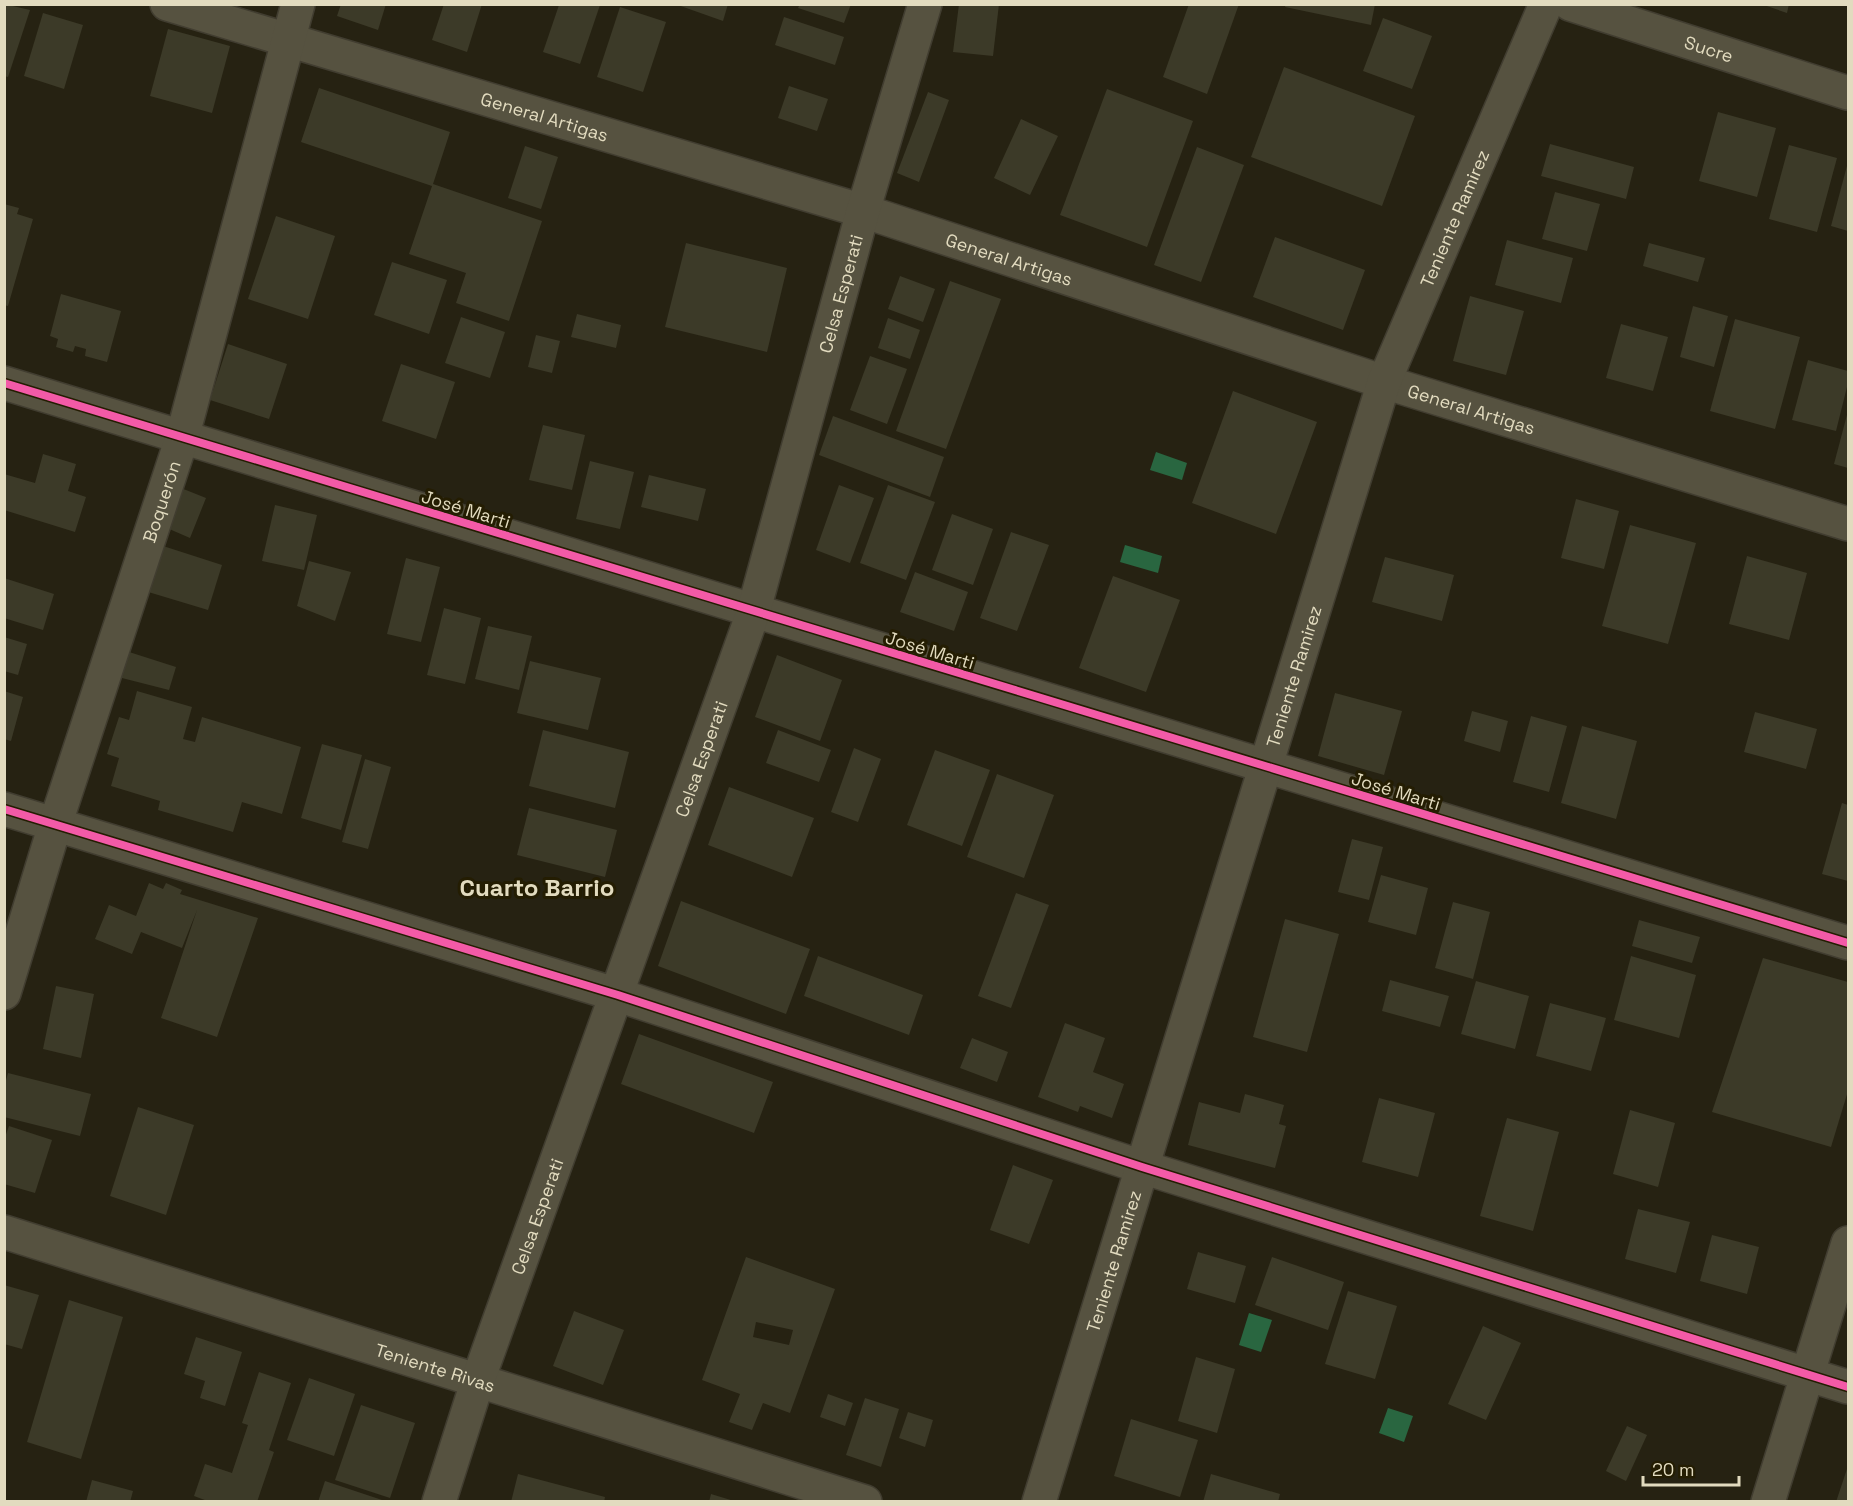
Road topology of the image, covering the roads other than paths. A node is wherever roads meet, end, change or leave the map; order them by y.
1 (167, 4) edge
2 (298, 4) edge
3 (925, 4) edge
4 (1546, 4) edge
5 (1570, 4) edge
6 (287, 40) junction
7 (1848, 93) edge
8 (863, 211) junction
9 (1384, 381) junction
10 (4, 383) edge
11 (182, 438) junction
12 (1848, 524) edge
13 (753, 613) junction
14 (1266, 767) junction
15 (4, 809) edge
16 (54, 825) junction
17 (1848, 944) edge
18 (4, 993) edge
19 (618, 994) junction
20 (1142, 1167) junction
21 (4, 1232) edge
22 (1848, 1243) edge
23 (1808, 1374) junction
24 (478, 1380) junction
25 (1848, 1387) edge
26 (439, 1502) edge
27 (865, 1502) edge
28 (1039, 1502) edge
29 (1768, 1502) edge

1 - 6 street, General Artigas
2 - 6 street, Boquerón
3 - 8 street, Celsa Esperati
4 - 9 street, Teniente Ramirez
5 - 7 street, Sucre
6 - 8 street, General Artigas
6 - 11 street, Boquerón
8 - 9 street, General Artigas
8 - 13 street, Celsa Esperati
9 - 12 street, General Artigas
9 - 14 street, Teniente Ramirez
10 - 11 street, José Marti
11 - 13 street, José Marti
11 - 16 street, Boquerón
13 - 14 street, José Marti
13 - 19 street, Celsa Esperati
14 - 17 street, José Marti
14 - 20 street, Teniente Ramirez
15 - 16 street
16 - 18 street, Boquerón
16 - 19 street
19 - 20 street
19 - 24 street, Celsa Esperati
20 - 23 street
20 - 28 street, Teniente Ramirez
21 - 24 street, Teniente Rivas
22 - 23 street
23 - 25 street
23 - 29 street
24 - 26 street, Celsa Esperati
24 - 27 street, Teniente Rivas

